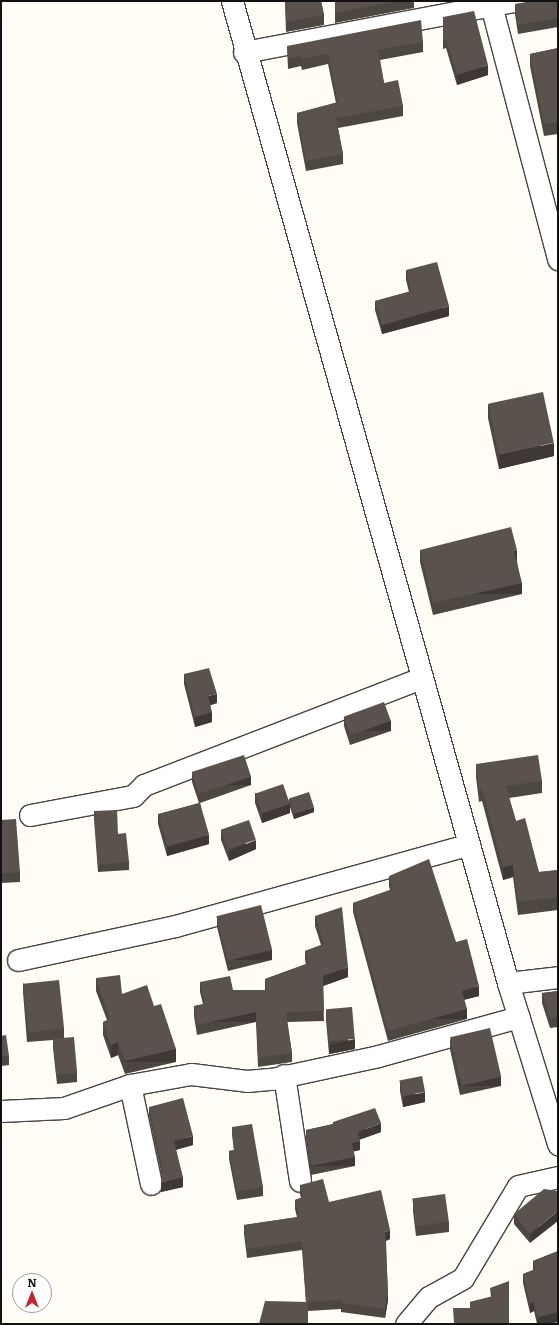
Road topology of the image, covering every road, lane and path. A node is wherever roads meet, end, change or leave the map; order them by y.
1 (232, 1) edge
2 (514, 1) edge
3 (491, 5) junction
4 (244, 52) junction
5 (557, 251) edge
6 (422, 678) junction
7 (30, 816) dead end
8 (468, 845) junction
9 (18, 960) dead end
10 (558, 977) edge
11 (508, 983) junction
12 (519, 1017) junction
13 (284, 1075) junction
14 (130, 1085) junction
15 (1, 1111) edge
16 (558, 1144) edge
17 (558, 1177) edge
18 (300, 1181) dead end
19 (151, 1184) dead end
20 (406, 1324) edge

1 - 4 street
2 - 3 street
3 - 4 street
3 - 5 street
4 - 6 street
6 - 7 street
6 - 8 street
8 - 9 street
8 - 11 street
10 - 11 street
11 - 12 street
12 - 13 street
12 - 16 street
13 - 14 street
13 - 18 street
14 - 15 street
14 - 19 street
17 - 20 street

